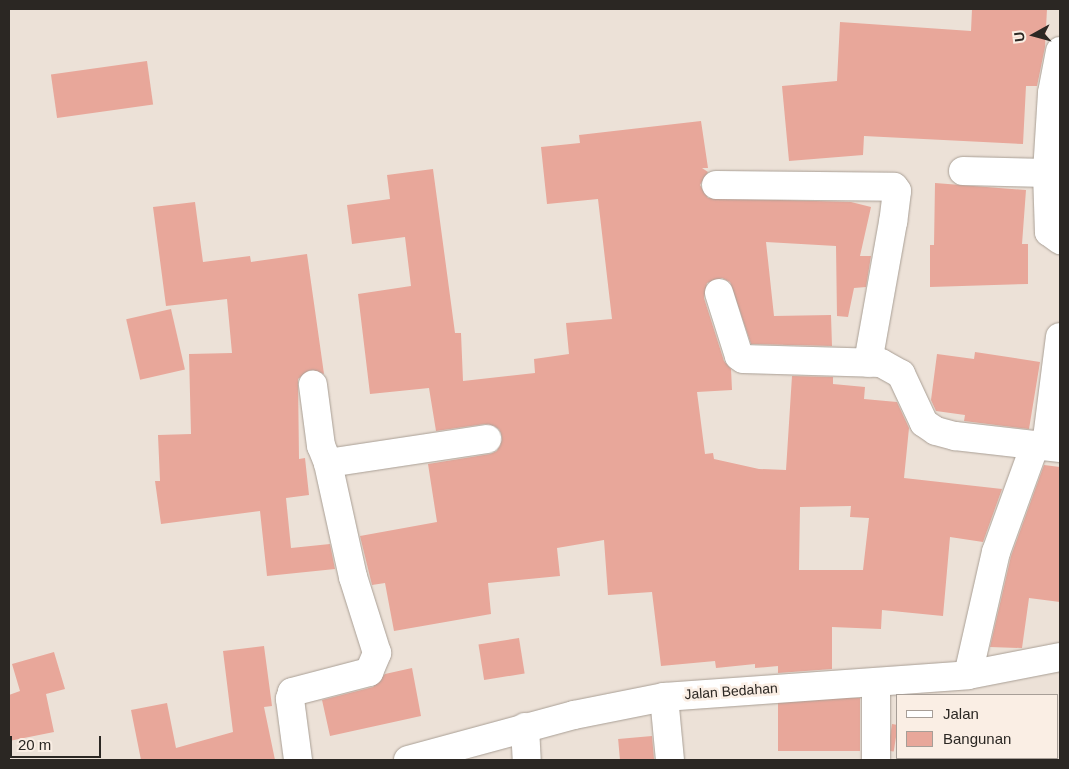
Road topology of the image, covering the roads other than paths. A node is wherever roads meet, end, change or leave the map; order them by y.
1 (1060, 51) edge
2 (963, 171) dead end
3 (1047, 173) junction
4 (716, 185) dead end
5 (1060, 240) edge
6 (719, 293) dead end
7 (1060, 337) edge
8 (868, 363) junction
9 (313, 385) dead end
10 (487, 439) dead end
11 (1047, 446) edge
12 (328, 463) junction
13 (1060, 657) edge
14 (968, 675) junction
15 (876, 683) junction
16 (664, 697) junction
17 (525, 727) junction
18 (298, 760) edge
19 (408, 760) edge
20 (527, 760) edge
21 (670, 760) edge
22 (876, 760) edge

1 - 3 street
2 - 3 street
3 - 5 street
4 - 8 street
6 - 8 street
7 - 11 street
8 - 11 street
9 - 12 street
10 - 12 street
11 - 14 street
12 - 18 street
13 - 14 street, Jalan Bedahan
14 - 15 street, Jalan Bedahan
15 - 16 street, Jalan Bedahan
15 - 22 street
16 - 17 street, Jalan Bedahan
16 - 21 street
17 - 19 street, Jalan Bedahan
17 - 20 street

